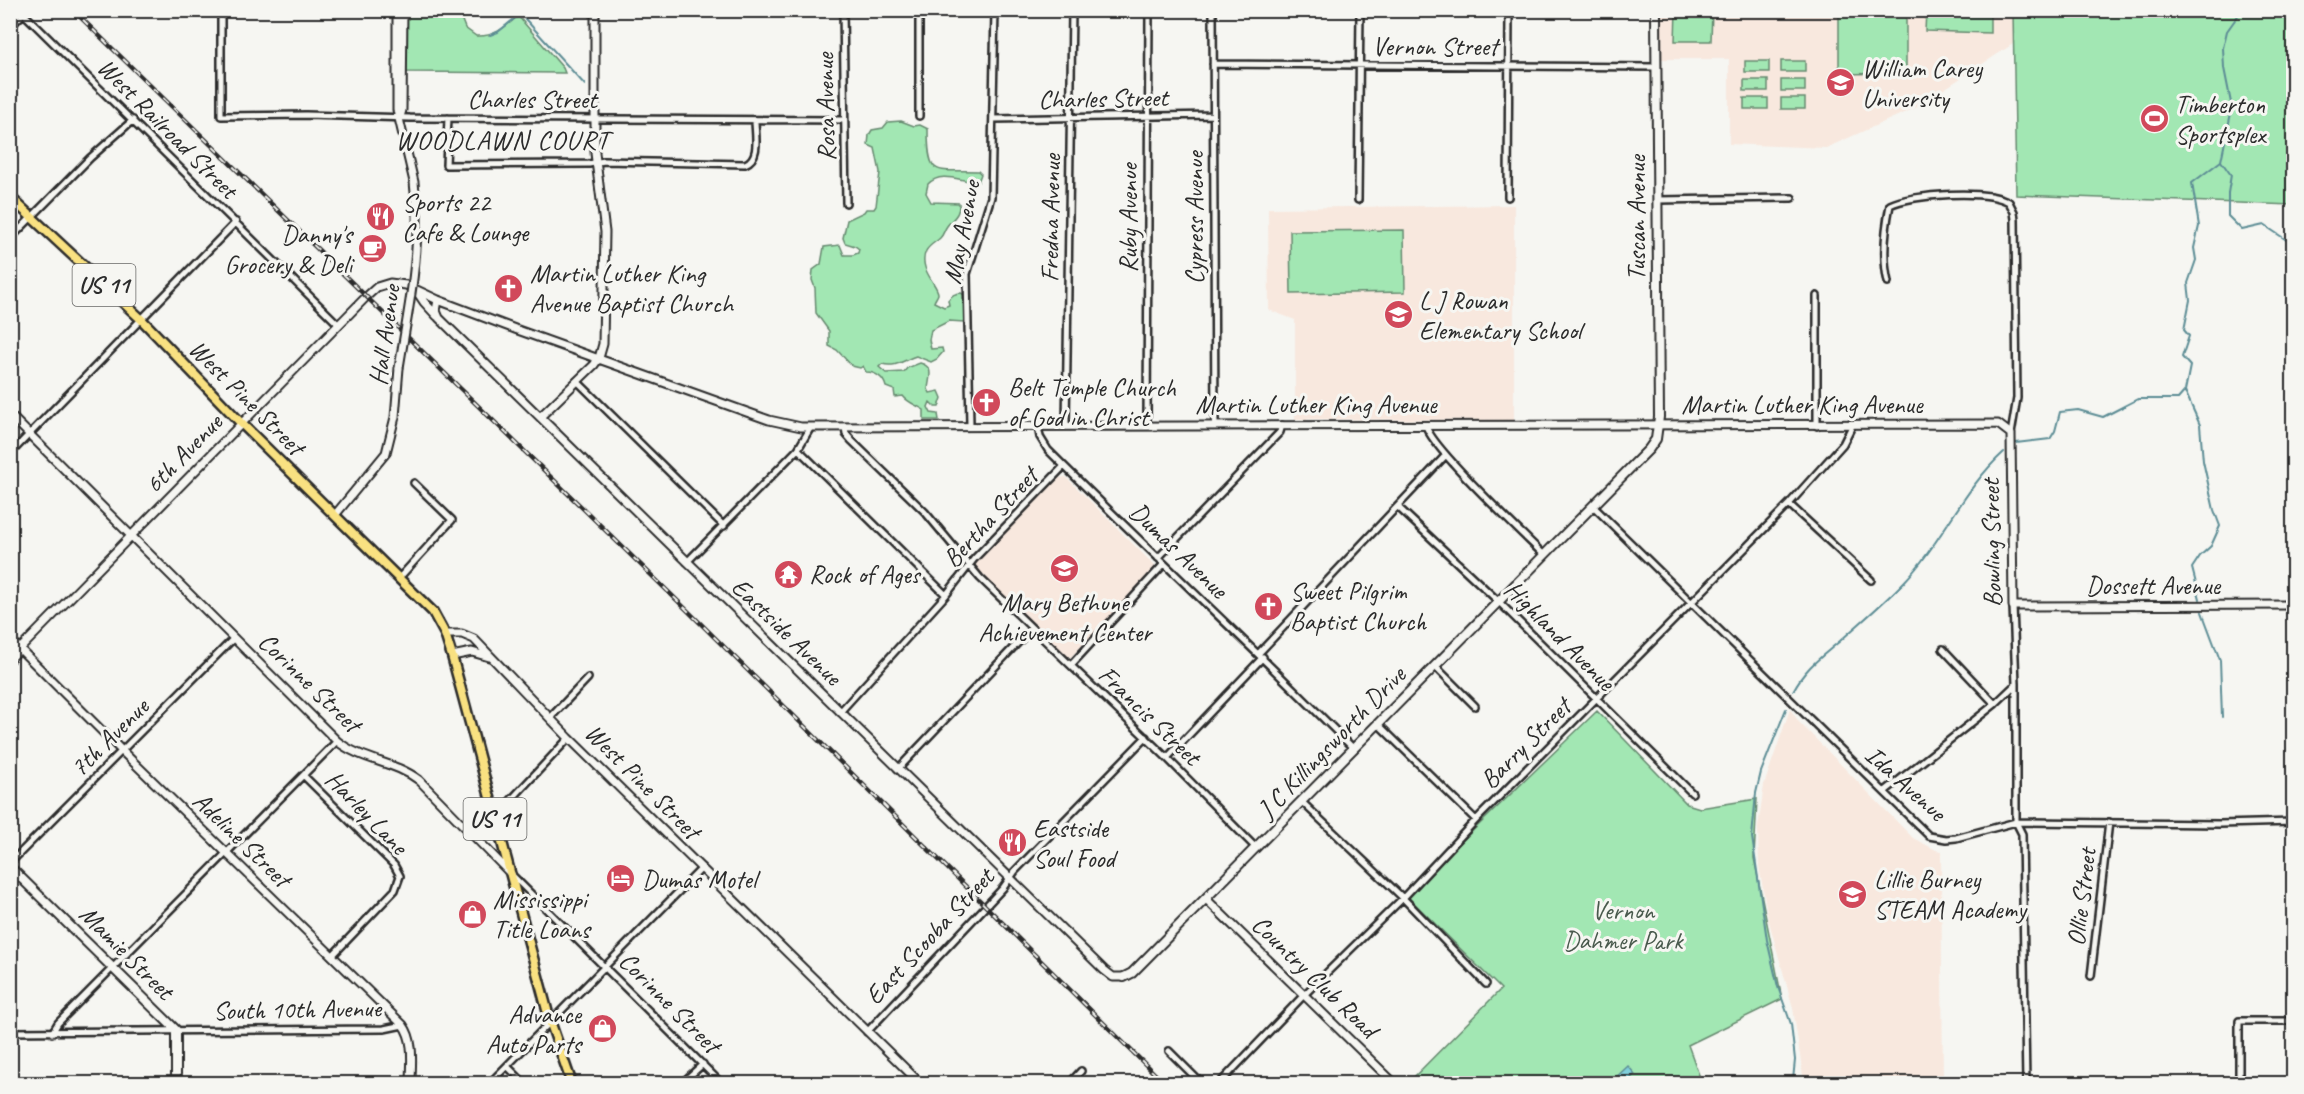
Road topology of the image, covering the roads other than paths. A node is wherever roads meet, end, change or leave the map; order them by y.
1 (221, 10) edge
2 (397, 10) edge
3 (403, 10) edge
4 (595, 10) edge
5 (843, 10) edge
6 (920, 10) edge
7 (995, 10) edge
8 (1072, 10) edge
9 (1149, 10) edge
10 (1213, 10) edge
11 (1360, 10) edge
12 (1509, 10) edge
13 (1656, 10) edge
14 (22, 12) edge
15 (10, 27) edge
16 (1213, 64) junction
17 (1360, 65) junction
18 (1510, 66) junction
19 (1656, 67) junction
20 (1213, 115) junction
21 (919, 116) dead end
22 (400, 117) junction
23 (1148, 117) junction
24 (448, 118) junction
25 (1071, 118) junction
26 (595, 119) junction
27 (994, 119) junction
28 (133, 120) junction
29 (755, 120) junction
30 (844, 120) junction
31 (596, 163) junction
32 (10, 197) edge
33 (1508, 197) dead end
34 (1792, 198) dead end
35 (1358, 200) dead end
36 (1657, 201) junction
37 (846, 203) dead end
38 (32, 217) junction
39 (236, 222) junction
40 (10, 239) edge
41 (1888, 282) dead end
42 (390, 283) joint
43 (416, 290) junction
44 (1817, 296) dead end
45 (438, 300) junction
46 (439, 318) junction
47 (141, 320) junction
48 (339, 325) junction
49 (600, 358) junction
50 (577, 381) junction
51 (10, 415) edge
52 (540, 417) junction
53 (241, 423) junction
54 (970, 425) junction
55 (1147, 425) junction
56 (1282, 425) junction
57 (1426, 425) junction
58 (1659, 425) junction
59 (1038, 426) junction
60 (1066, 426) junction
61 (1215, 426) junction
62 (1817, 426) junction
63 (1852, 426) junction
64 (845, 427) junction
65 (811, 428) junction
66 (30, 434) junction
67 (2011, 434) junction
68 (798, 449) junction
69 (10, 454) edge
70 (1446, 455) junction
71 (1064, 466) junction
72 (414, 483) dead end
73 (1789, 504) junction
74 (1593, 506) junction
75 (1398, 507) junction
76 (335, 515) junction
77 (724, 526) junction
78 (132, 535) junction
79 (1544, 555) junction
80 (1158, 558) junction
81 (687, 562) junction
82 (1164, 564) junction
83 (969, 565) junction
84 (400, 577) junction
85 (1870, 580) dead end
86 (946, 595) junction
87 (1498, 601) junction
88 (1693, 602) junction
89 (2294, 605) edge
90 (2013, 606) junction
91 (1032, 628) junction
92 (445, 634) junction
93 (234, 638) junction
94 (10, 639) edge
95 (21, 649) junction
96 (1942, 650) dead end
97 (1261, 655) junction
98 (452, 656) junction
99 (491, 658) junction
100 (10, 659) edge
101 (1071, 664) junction
102 (1435, 666) junction
103 (588, 678) dead end
104 (2016, 684) junction
105 (1596, 700) junction
106 (1995, 704) junction
107 (1475, 706) dead end
108 (840, 712) junction
109 (550, 718) junction
110 (1378, 724) junction
111 (1146, 737) junction
112 (569, 738) junction
113 (337, 741) junction
114 (1354, 748) junction
115 (122, 751) junction
116 (1167, 758) junction
117 (898, 769) junction
118 (304, 776) junction
119 (1884, 792) junction
120 (1692, 794) dead end
121 (1302, 802) junction
122 (495, 817) junction
123 (1476, 820) junction
124 (2016, 822) junction
125 (2109, 822) junction
126 (2294, 822) edge
127 (472, 835) junction
128 (1256, 848) junction
129 (227, 853) junction
130 (10, 865) edge
131 (702, 868) junction
132 (511, 874) junction
133 (1010, 878) junction
134 (1403, 898) junction
135 (1206, 899) junction
136 (332, 956) junction
137 (114, 967) junction
138 (604, 967) junction
139 (2091, 976) dead end
140 (1124, 977) joint
141 (1486, 984) dead end
142 (1304, 995) junction
143 (550, 1021) junction
144 (2294, 1021) edge
145 (403, 1025) junction
146 (176, 1030) junction
147 (10, 1032) edge
148 (52, 1032) junction
149 (867, 1032) junction
150 (1169, 1051) dead end
151 (703, 1064) junction
152 (507, 1066) junction
153 (1081, 1071) dead end
154 (176, 1083) edge
155 (411, 1083) edge
156 (489, 1083) edge
157 (525, 1083) edge
158 (572, 1083) edge
159 (681, 1083) edge
160 (722, 1083) edge
161 (921, 1083) edge
162 (1069, 1083) edge
163 (1202, 1083) edge
164 (1220, 1083) edge
165 (1395, 1083) edge
166 (2026, 1083) edge
167 (2239, 1083) edge

1 - 22 street, Charles Street
2 - 22 street, Hall Avenue
3 - 22 street, Hall Avenue
4 - 26 street
5 - 30 street, Rosa Avenue
6 - 21 street
7 - 27 street, May Avenue
8 - 25 street, Fredna Avenue
9 - 23 street, Ruby Avenue
10 - 16 street, Cypress Avenue
11 - 17 street
12 - 18 street
13 - 19 main road, Tuscan Avenue
14 - 15 street
14 - 28 street, West Railroad Street
16 - 17 street, Vernon Street
16 - 20 street, Cypress Avenue
17 - 18 street, Vernon Street
17 - 35 street
18 - 19 street, Vernon Street
18 - 33 street
19 - 36 main road, Tuscan Avenue
20 - 23 street, Charles Street
20 - 61 street, Cypress Avenue
22 - 24 street, Charles Street
22 - 76 street, Hall Avenue, bridge
23 - 25 street, Charles Street
23 - 55 street, Ruby Avenue
24 - 26 street, Charles Street
24 - 31 street
25 - 27 street, Charles Street
25 - 60 street, Fredna Avenue
26 - 29 street, Charles Street
26 - 31 street
27 - 54 street, May Avenue
28 - 38 street
28 - 39 street, West Railroad Street
29 - 30 street, Charles Street
29 - 31 street
30 - 37 street, Rosa Avenue
31 - 49 street
32 - 38 main road, West Pine Street / US 11
34 - 36 street
36 - 58 main road, Tuscan Avenue
38 - 40 street
38 - 47 main road, West Pine Street / US 11
39 - 47 street
39 - 48 street, West Railroad Street
41 - 67 street, Bowling Street
42 - 43 street, Martin Luther King Avenue
42 - 48 street, 6th Avenue
43 - 45 street, Martin Luther King Avenue
43 - 46 street, Eastside Avenue
44 - 62 street
45 - 46 street
45 - 49 street, Martin Luther King Avenue
46 - 52 street, Eastside Avenue
47 - 53 main road, West Pine Street / US 11
47 - 66 street
48 - 53 street, 6th Avenue
49 - 50 street
49 - 65 street, Martin Luther King Avenue
50 - 52 street
50 - 77 street
51 - 66 street, Corinne Street
52 - 81 street, Eastside Avenue
53 - 76 main road, West Pine Street / US 11
53 - 78 street, 6th Avenue
54 - 59 street, Martin Luther King Avenue
54 - 64 street, Martin Luther King Avenue
55 - 60 street, Martin Luther King Avenue
55 - 61 street, Martin Luther King Avenue
56 - 57 street, Martin Luther King Avenue
56 - 61 street, Martin Luther King Avenue
56 - 80 street
57 - 58 street, Martin Luther King Avenue
57 - 70 street
58 - 62 street, Martin Luther King Avenue
58 - 74 main road, J C Killingsworth Drive
59 - 60 street, Martin Luther King Avenue
59 - 71 street, Dumas Avenue
62 - 63 street, Martin Luther King Avenue
63 - 67 street, Martin Luther King Avenue
63 - 73 street, Barry Street
64 - 65 street, Martin Luther King Avenue
64 - 83 street, Francis Street
65 - 68 street
66 - 69 street
66 - 78 street, Corinne Street
67 - 90 street, Bowling Street
68 - 77 street
68 - 86 street
70 - 75 street
70 - 79 street
71 - 80 street, Dumas Avenue
71 - 83 street, Bertha Street
72 - 84 street
73 - 85 street
73 - 88 street, Barry Street
74 - 79 main road, J C Killingsworth Drive
74 - 88 street, Ida Avenue
75 - 87 street, Highland Avenue
75 - 97 street
76 - 84 main road, West Pine Street / US 11
77 - 81 street
78 - 93 street, Corinne Street
78 - 95 street, 6th Avenue
79 - 87 main road, J C Killingsworth Drive
80 - 82 street, Dumas Avenue
81 - 108 street, Eastside Avenue
82 - 97 street, Dumas Avenue
82 - 101 street
83 - 86 street, Bertha Street
83 - 91 street, Francis Street
84 - 92 main road, West Pine Street / US 11
86 - 108 street, Bertha Street
87 - 102 main road, J C Killingsworth Drive
87 - 105 street, Highland Avenue
88 - 105 street, Barry Street
88 - 119 street, Ida Avenue
89 - 90 street, Dossett Avenue
90 - 104 street, Bowling Street
91 - 101 street, Francis Street
91 - 117 street
92 - 98 main road, West Pine Street / US 11
92 - 99 street, West Pine Street
93 - 113 street, Corinne Street
93 - 115 street, 7th Avenue
94 - 95 street, Adeline Street
95 - 100 street, 6th Avenue
95 - 115 street, Adeline Street
96 - 106 street
97 - 114 street, Dumas Avenue
97 - 116 street
98 - 99 street
98 - 122 main road, US 11
99 - 109 street, West Pine Street
101 - 111 street, Francis Street
102 - 107 street
102 - 110 main road, J C Killingsworth Drive
103 - 109 street
104 - 106 street
104 - 124 street, Bowling Street
105 - 120 street, Highland Avenue
105 - 123 street, Barry Street
106 - 119 street
108 - 117 street, Eastside Avenue
109 - 112 street, West Pine Street
110 - 114 main road, J C Killingsworth Drive
110 - 123 street
111 - 116 street, Francis Street
111 - 133 street, East Scooba Street
112 - 122 street
112 - 131 street, West Pine Street
113 - 118 street
113 - 127 street, Corinne Street
114 - 121 main road, J C Killingsworth Drive
115 - 129 street, Adeline Street
115 - 130 street, 7th Avenue
116 - 128 street, Francis Street
117 - 133 street, Eastside Avenue
118 - 129 street
118 - 136 street, Harley Lane
119 - 124 street, Ida Avenue
121 - 128 main road, J C Killingsworth Drive
121 - 134 street
122 - 127 street
122 - 132 main road, US 11
123 - 134 street, Barry Street
124 - 125 street, Ida Avenue
124 - 166 street, Bowling Street
125 - 126 street, Ida Avenue
125 - 139 street, Ollie Street
127 - 132 street, Corinne Street
128 - 135 main road, J C Killingsworth Drive
129 - 136 street, Adeline Street
129 - 137 street
130 - 137 main road, Mamie Street
131 - 138 street
131 - 149 street, West Pine Street
132 - 138 street, Corinne Street
132 - 143 main road, US 11
133 - 140 street, Eastside Avenue
133 - 149 street, East Scooba Street
134 - 141 street
134 - 142 street, Barry Street
135 - 140 main road, J C Killingsworth Drive
135 - 142 street, Country Club Road
136 - 145 street, Adeline Street
137 - 146 main road, Mamie Street
137 - 148 street
138 - 143 street
138 - 151 street, Corinne Street
142 - 164 street, Barry Street
142 - 165 street, Country Club Road
143 - 152 street
143 - 158 main road, US 11
144 - 167 street
145 - 146 street, South 10th Avenue
145 - 155 street
146 - 148 street, South 10th Avenue
146 - 154 main road, Mamie Street
147 - 148 street, South 10th Avenue
149 - 161 street, West Pine Street
150 - 163 street
151 - 159 street
151 - 160 street, Corinne Street
152 - 156 street
152 - 157 street
153 - 162 street

